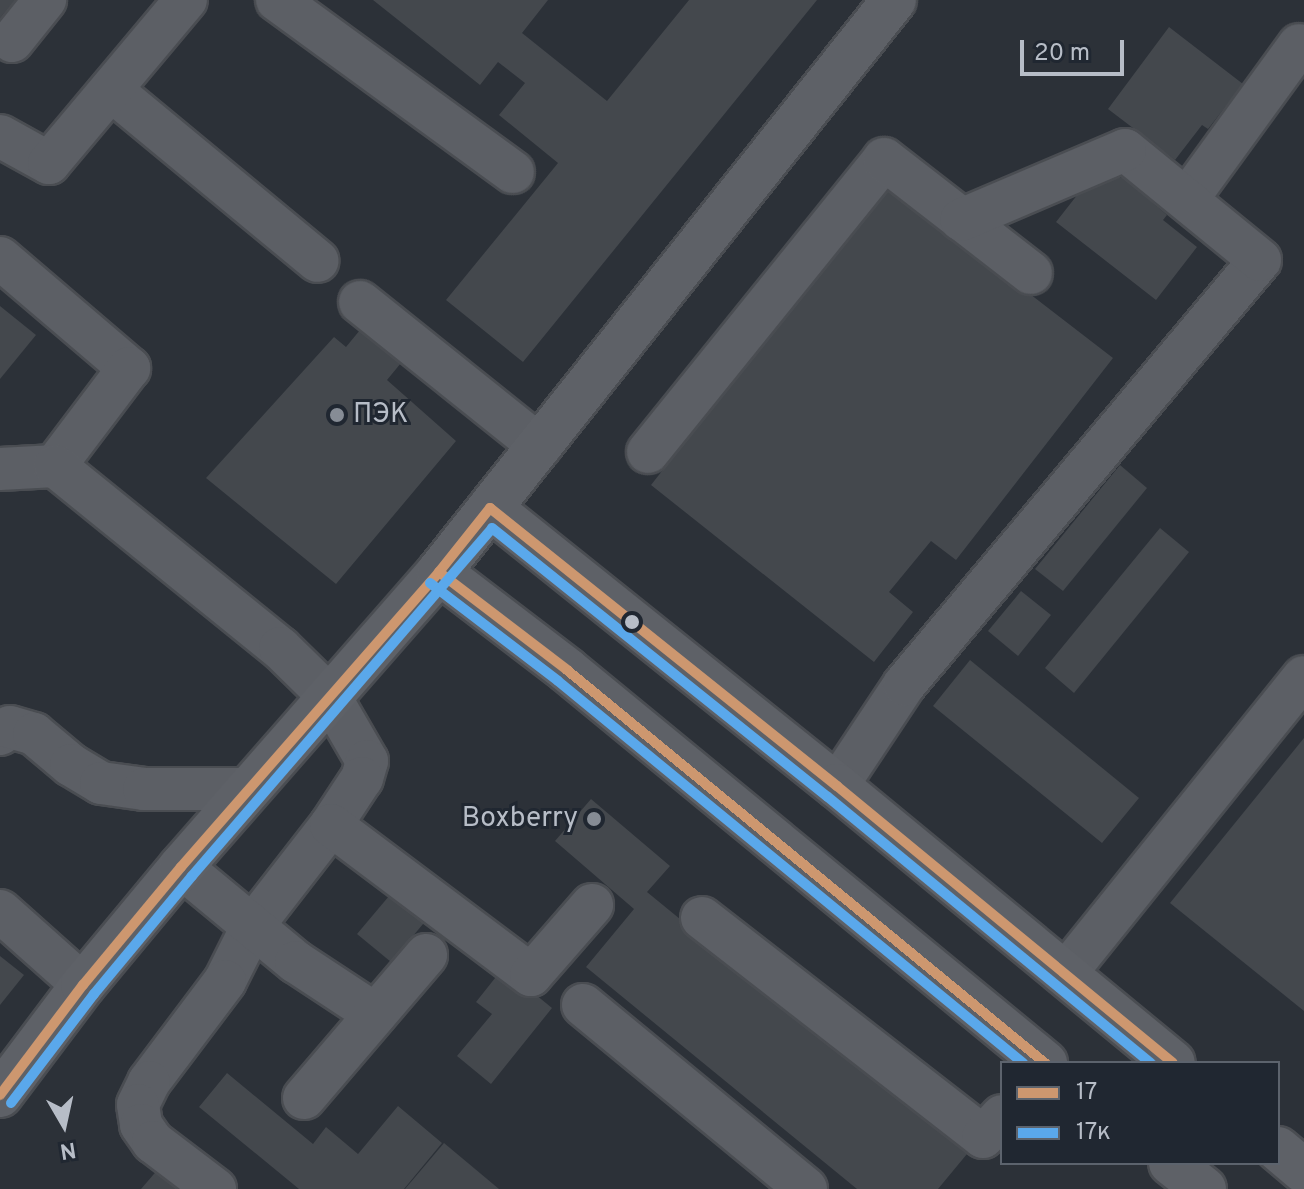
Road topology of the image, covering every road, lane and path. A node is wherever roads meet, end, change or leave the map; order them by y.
1 (45, 0) edge
2 (186, 0) edge
3 (277, 0) edge
4 (894, 0) edge
5 (12, 41) dead end
6 (1299, 45) dead end
7 (111, 90) junction
8 (0, 136) edge
9 (513, 172) dead end
10 (1188, 198) junction
11 (961, 220) junction
12 (0, 258) edge
13 (318, 261) dead end
14 (1031, 273) dead end
15 (360, 302) dead end
16 (540, 446) junction
17 (648, 452) dead end
18 (55, 466) junction
19 (0, 469) edge
20 (490, 508) junction
21 (439, 572) junction
22 (1304, 677) edge
23 (330, 697) junction
24 (0, 734) edge
25 (837, 786) junction
26 (247, 789) junction
27 (331, 825) junction
28 (181, 867) junction
29 (592, 905) dead end
30 (0, 911) edge
31 (702, 918) dead end
32 (252, 927) junction
33 (426, 955) dead end
34 (1065, 974) junction
35 (83, 985) junction
36 (583, 1005) dead end
37 (375, 1014) junction
38 (1043, 1061) edge
39 (1171, 1061) edge
40 (3, 1084) edge
41 (304, 1098) dead end
42 (1000, 1118) edge
43 (1280, 1151) edge
44 (1174, 1165) edge
45 (1304, 1171) edge
46 (215, 1189) edge
47 (806, 1189) edge
48 (1204, 1189) edge

1 - 5 street
2 - 7 street
3 - 9 street
4 - 16 main road
6 - 10 street
7 - 8 street
7 - 13 street
10 - 11 street
10 - 25 street
11 - 14 street
11 - 17 street
12 - 18 street
15 - 16 street
16 - 20 main road
18 - 19 street
18 - 23 street
20 - 21 main road
20 - 25 main road
21 - 23 main road
21 - 38 main road
22 - 34 street
23 - 26 main road
23 - 27 street
24 - 26 street
25 - 34 main road
26 - 28 main road
27 - 29 street
27 - 32 street
28 - 32 street
28 - 35 main road
30 - 35 street
31 - 42 street
32 - 37 street
32 - 46 street
33 - 37 street
34 - 39 main road
35 - 40 main road
36 - 47 street
37 - 41 street
43 - 45 main road
44 - 48 main road

